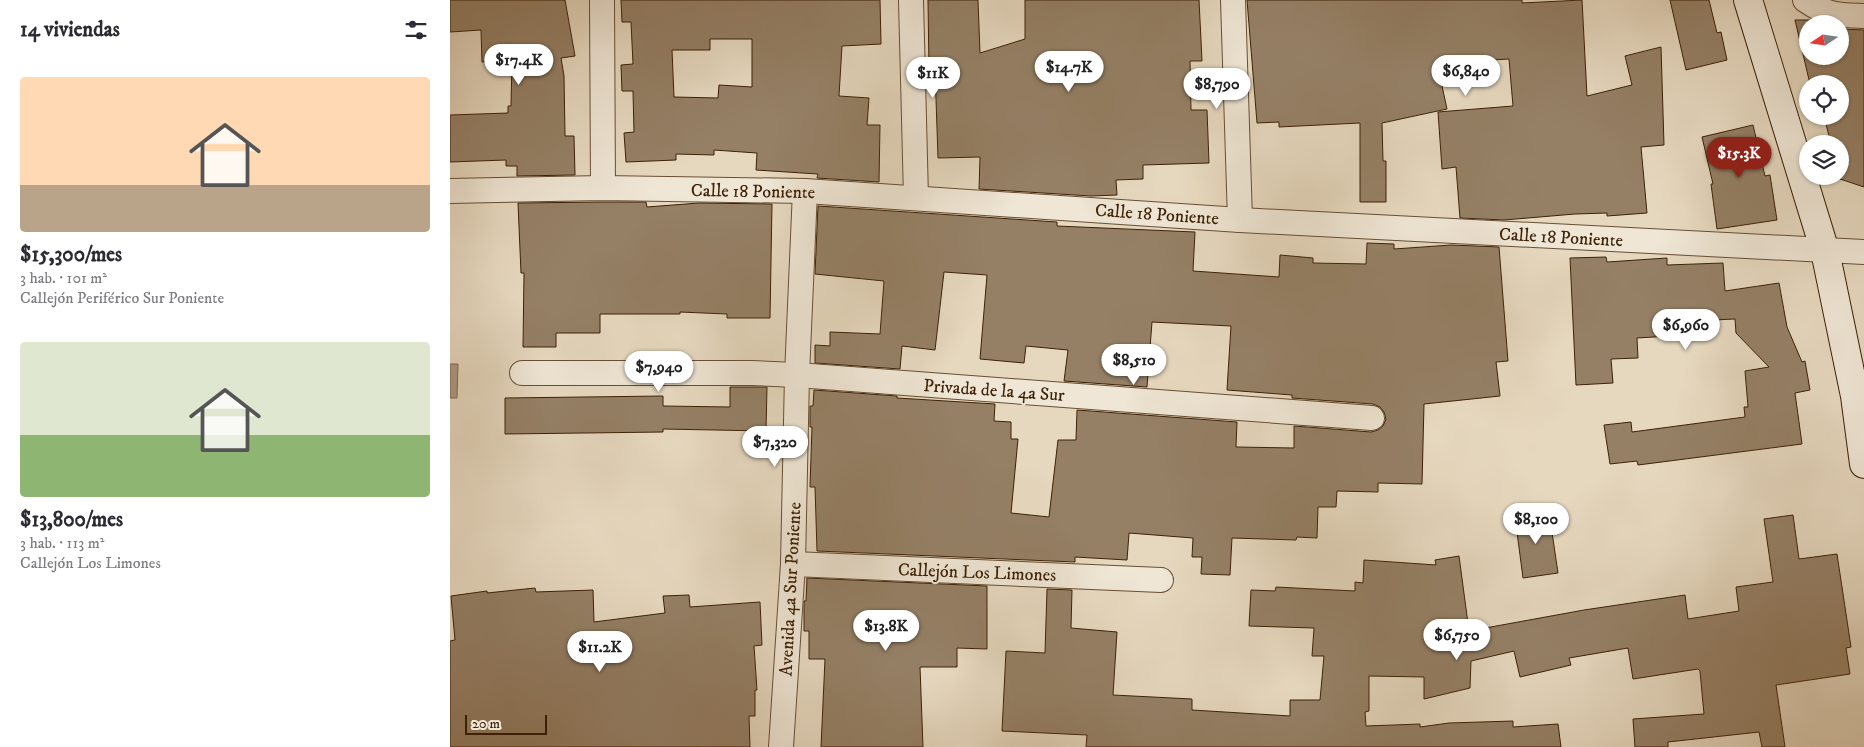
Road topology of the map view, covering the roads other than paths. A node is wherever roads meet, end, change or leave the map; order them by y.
1 (602, 0) edge
2 (911, 0) edge
3 (1233, 0) edge
4 (1748, 0) edge
5 (1805, 0) edge
6 (1864, 16) edge
7 (603, 188) junction
8 (450, 191) edge
9 (805, 192) junction
10 (916, 198) junction
11 (1240, 220) junction
12 (1825, 251) junction
13 (1864, 252) edge
14 (522, 373) dead end
15 (797, 375) junction
16 (1372, 418) dead end
17 (1864, 464) edge
18 (793, 564) junction
19 (1161, 580) dead end
20 (781, 747) edge

1 - 7 street
2 - 10 street
3 - 11 street
4 - 12 main road
5 - 6 street
7 - 8 street, Calle 18 Poniente
7 - 9 street, Calle 18 Poniente
9 - 10 street, Calle 18 Poniente
9 - 15 street, Avenida 4a Sur Poniente
10 - 11 street, Calle 18 Poniente
11 - 12 street, Calle 18 Poniente
12 - 13 street, Calle 18 Poniente
12 - 17 main road
14 - 15 street, Privada de la 4a Sur
15 - 16 street, Privada de la 4a Sur
15 - 18 street, Avenida 4a Sur Poniente
18 - 19 street, Callejón Los Limones
18 - 20 street, Avenida 4a Sur Poniente

